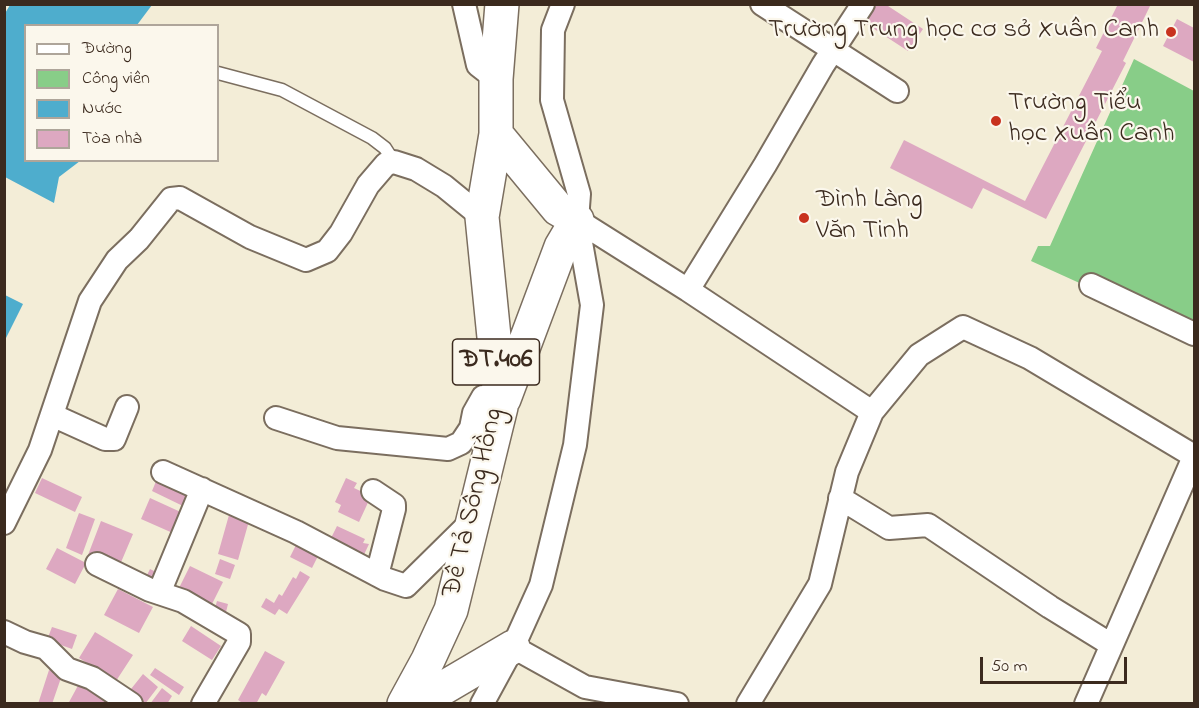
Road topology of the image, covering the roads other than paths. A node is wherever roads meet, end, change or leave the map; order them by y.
1 (464, 4) edge
2 (502, 4) edge
3 (563, 4) edge
4 (762, 4) edge
5 (863, 4) edge
6 (834, 50) junction
7 (219, 74) edge
8 (496, 79) junction
9 (897, 91) dead end
10 (496, 134) junction
11 (394, 162) junction
12 (482, 217) junction
13 (577, 220) junction
14 (1091, 285) dead end
15 (688, 290) junction
16 (1194, 334) edge
17 (127, 407) dead end
18 (501, 407) junction
19 (872, 412) junction
20 (52, 415) junction
21 (276, 418) dead end
22 (1194, 456) edge
23 (163, 472) dead end
24 (202, 489) junction
25 (373, 491) dead end
26 (840, 498) junction
27 (473, 519) junction
28 (4, 523) edge
29 (97, 564) dead end
30 (377, 575) junction
31 (159, 593) junction
32 (4, 632) edge
33 (1110, 644) junction
34 (513, 647) junction
35 (208, 702) edge
36 (131, 704) edge
37 (404, 704) edge
38 (416, 704) edge
39 (482, 704) edge
40 (676, 704) edge
41 (748, 704) edge
42 (1086, 704) edge

1 - 8 street
2 - 8 main road, Đê Tả Sông Hồng / ĐT.406
3 - 13 street
4 - 6 street
5 - 6 street
6 - 9 street
6 - 15 street
7 - 11 lane
8 - 10 main road, Đê Tả Sông Hồng / ĐT.406
10 - 12 main road, Đê Tả Sông Hồng / ĐT.406
10 - 13 main road
11 - 12 street
11 - 20 street
12 - 18 main road, Đê Tả Sông Hồng / ĐT.406
13 - 15 street
13 - 18 main road
13 - 34 street
14 - 16 street
15 - 19 street
17 - 20 street
18 - 21 street
18 - 27 main road, Đê Tả Sông Hồng / ĐT.406
19 - 22 street
19 - 26 street
20 - 28 street
22 - 33 street
23 - 24 street
24 - 30 street
24 - 31 street
25 - 30 street
26 - 33 street
26 - 41 street
27 - 30 street
27 - 37 main road, Đê Tả Sông Hồng / ĐT.406
29 - 31 street
31 - 35 street
32 - 36 street
33 - 42 street
34 - 38 main road
34 - 39 street
34 - 40 street

